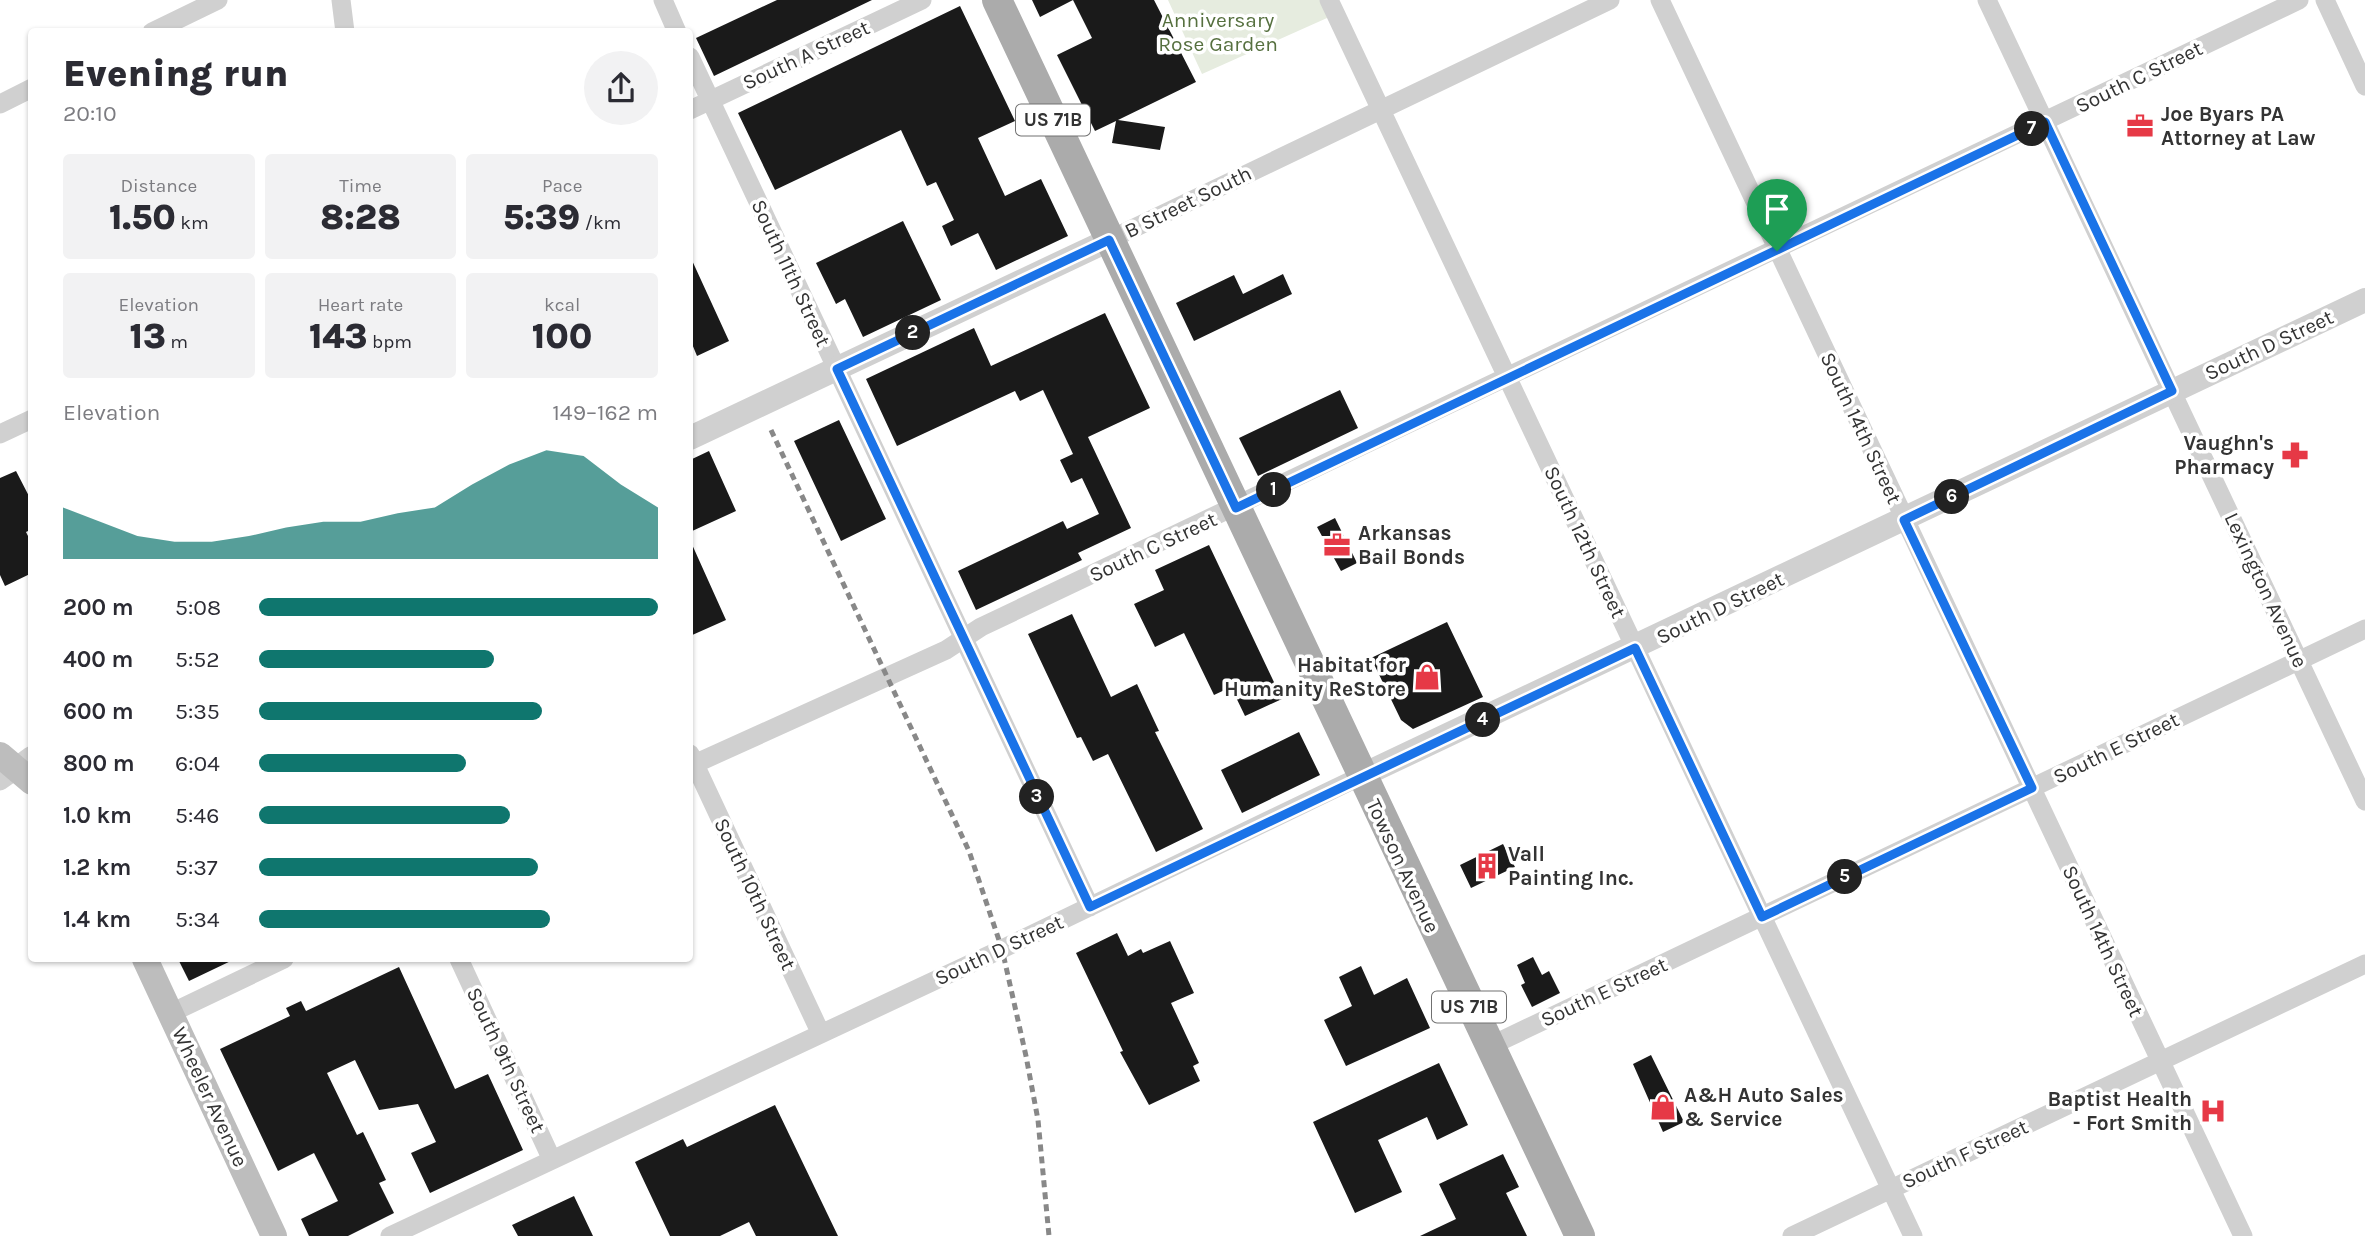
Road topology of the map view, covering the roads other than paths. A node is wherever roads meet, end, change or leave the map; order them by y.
1 (218, 0) edge
2 (341, 0) edge
3 (663, 0) edge
4 (922, 0) edge
5 (997, 0) edge
6 (1329, 0) edge
7 (1609, 0) edge
8 (1660, 0) edge
9 (1987, 0) edge
10 (2299, 0) edge
11 (2325, 0) edge
12 (160, 28) edge
13 (344, 28) edge
14 (675, 28) edge
15 (693, 63) edge
16 (2365, 86) edge
17 (28, 90) edge
18 (710, 100) junction
19 (0, 104) edge
20 (693, 108) edge
21 (1381, 109) junction
22 (2045, 122) junction
23 (1109, 240) junction
24 (1777, 251) junction
25 (2365, 300) edge
26 (837, 369) junction
27 (1508, 379) junction
28 (2172, 391) junction
29 (28, 421) edge
30 (0, 434) edge
31 (693, 437) edge
32 (1236, 508) junction
33 (1904, 520) junction
34 (2365, 629) edge
35 (962, 639) junction
36 (1635, 648) junction
37 (2299, 660) junction
38 (693, 760) edge
39 (693, 765) edge
40 (1361, 776) junction
41 (2032, 788) junction
42 (2365, 801) edge
43 (1090, 907) junction
44 (1762, 917) junction
45 (146, 962) edge
46 (278, 962) edge
47 (460, 962) edge
48 (2365, 964) edge
49 (171, 1013) junction
50 (821, 1034) junction
51 (1488, 1047) junction
52 (2160, 1062) junction
53 (552, 1160) junction
54 (1891, 1189) junction
55 (274, 1236) edge
56 (390, 1236) edge
57 (1580, 1236) edge
58 (1792, 1236) edge
59 (1913, 1236) edge
60 (2243, 1236) edge

1 - 12 street
2 - 13 street
3 - 14 street
4 - 18 street, South A Street
5 - 23 main road, Towson Avenue / US 71B
6 - 21 street, South 12th Street
7 - 21 street, B Street South
8 - 24 street, South 14th Street
9 - 22 street, Lexington Avenue
10 - 22 street, South C Street
11 - 16 street
15 - 18 street, South 11th Street
17 - 19 street
18 - 20 street, South A Street
18 - 26 street, South 11th Street
21 - 23 street, B Street South
21 - 27 street, South 12th Street
22 - 24 street, South C Street
22 - 28 street, Lexington Avenue
23 - 26 street, B Street South
23 - 32 main road, Towson Avenue / US 71B
24 - 27 street, South C Street
24 - 33 street, South 14th Street
25 - 28 street, South D Street
26 - 31 street, B Street South
26 - 35 street, South 11th Street
27 - 32 street, South C Street
27 - 36 street, South 12th Street
28 - 33 street, South D Street
28 - 37 street, Lexington Avenue
29 - 30 street
32 - 35 street, South C Street
32 - 40 main road, Towson Avenue / US 71B
33 - 36 street, South D Street
33 - 41 street, South 14th Street
34 - 37 street, South E Street
35 - 38 street, South C Street
35 - 43 street, South 11th Street
36 - 40 street, South D Street
36 - 44 street, South 12th Street
37 - 41 street, South E Street
37 - 42 street, Lexington Avenue
39 - 50 street, South 10th Street
40 - 43 street, South D Street
40 - 51 main road, Towson Avenue / US 71B
41 - 44 street, South E Street
41 - 52 street, South 14th Street
43 - 50 street, South D Street
44 - 51 street, South E Street
44 - 54 street, South 12th Street
45 - 49 main road, Wheeler Avenue
46 - 49 street
47 - 53 street, South 9th Street
48 - 52 street, South F Street
49 - 55 main road, Wheeler Avenue
50 - 53 street, South D Street
51 - 57 main road, Towson Avenue / US 71B
52 - 54 street, South F Street
52 - 60 street, South 14th Street
53 - 56 street, South D Street
54 - 58 street, South F Street
54 - 59 street, South 12th Street

